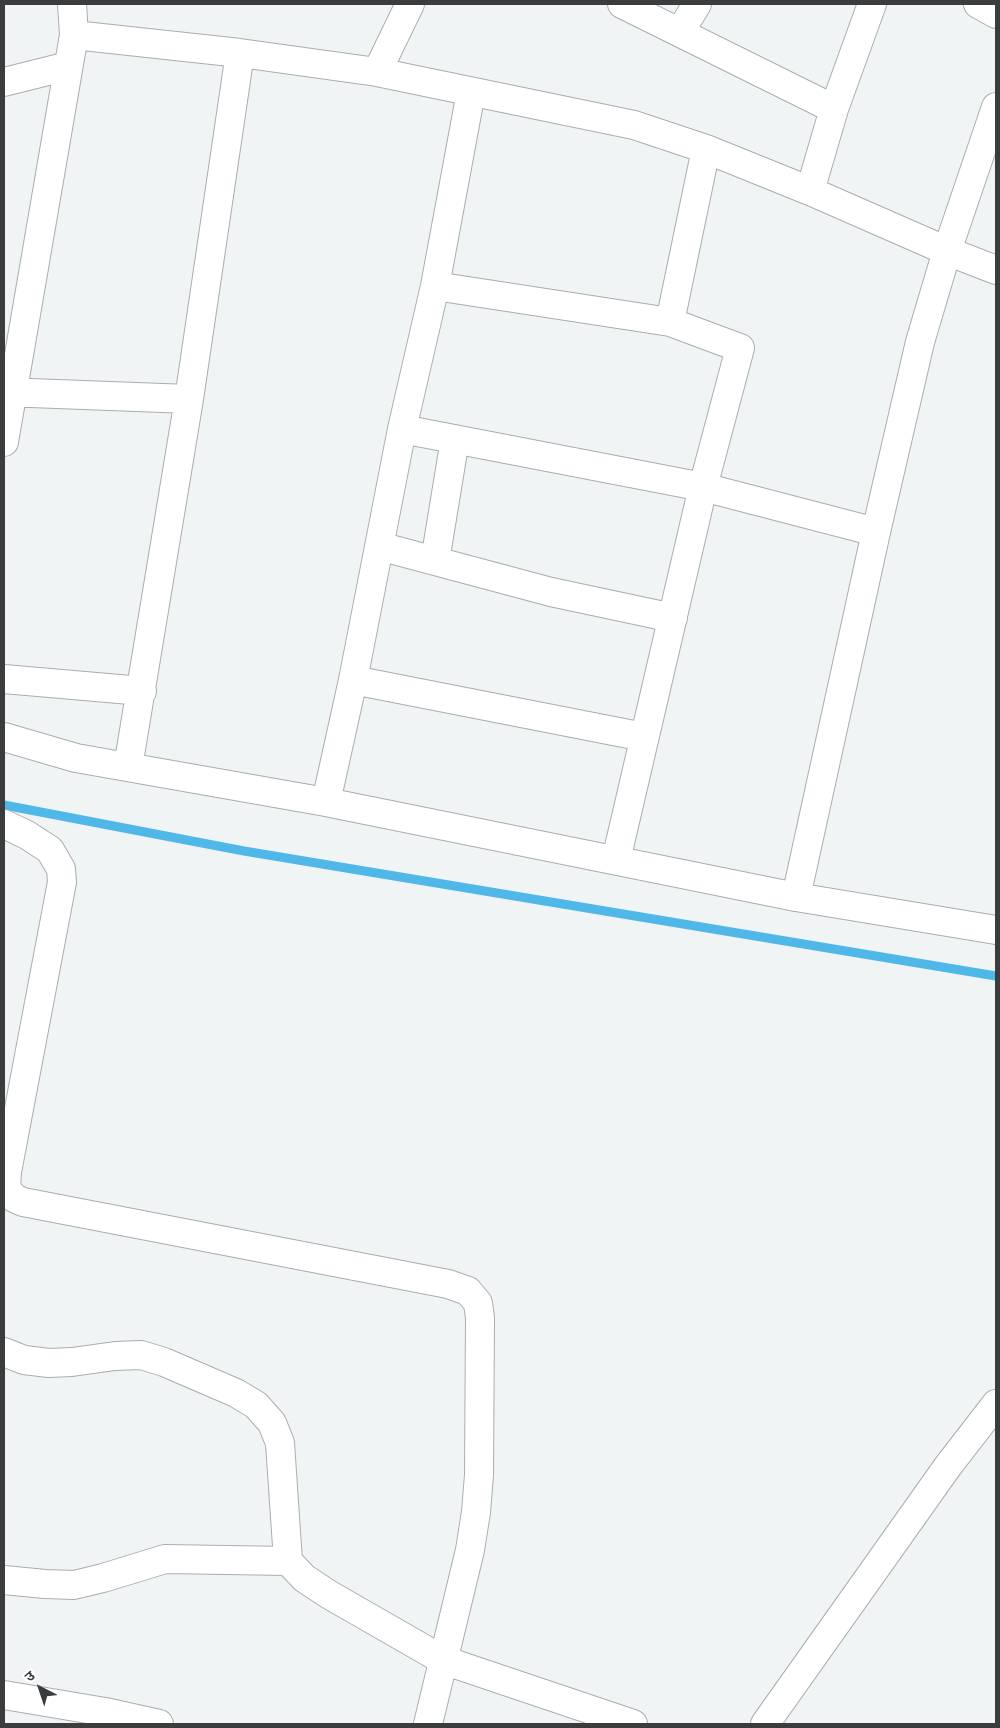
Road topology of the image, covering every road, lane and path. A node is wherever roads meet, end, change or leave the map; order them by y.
1 (72, 4) edge
2 (410, 4) edge
3 (622, 4) edge
4 (697, 4) edge
5 (872, 4) edge
6 (978, 4) edge
7 (996, 14) edge
8 (680, 32) junction
9 (74, 35) junction
10 (240, 54) junction
11 (68, 66) junction
12 (377, 72) junction
13 (4, 82) edge
14 (471, 92) junction
15 (996, 107) edge
16 (834, 109) junction
17 (706, 149) junction
18 (810, 191) junction
19 (947, 251) junction
20 (996, 270) edge
21 (435, 286) junction
22 (670, 322) junction
23 (8, 392) edge
24 (189, 399) junction
25 (402, 429) junction
26 (455, 439) junction
27 (4, 442) edge
28 (704, 487) junction
29 (876, 532) junction
30 (379, 546) junction
31 (435, 561) junction
32 (673, 618) junction
33 (4, 678) edge
34 (353, 680) junction
35 (142, 691) junction
36 (4, 737) edge
37 (644, 737) junction
38 (128, 767) junction
39 (326, 802) junction
40 (4, 824) edge
41 (616, 860) junction
42 (796, 897) junction
43 (996, 930) edge
44 (5, 1188) edge
45 (4, 1352) edge
46 (993, 1414) edge
47 (288, 1561) junction
48 (4, 1580) edge
49 (443, 1660) junction
50 (4, 1695) edge
51 (104, 1718) edge
52 (159, 1724) edge
53 (428, 1724) edge
54 (633, 1724) edge
55 (764, 1724) edge

1 - 9 street
2 - 12 street
3 - 8 street
4 - 8 street
5 - 16 street
6 - 7 street
8 - 16 street
9 - 10 street
9 - 11 street
10 - 12 street
10 - 24 street
11 - 13 street
11 - 23 street
12 - 14 street
14 - 17 street
14 - 21 street
15 - 19 street
16 - 18 street
17 - 18 street
17 - 22 street
18 - 19 street
19 - 20 street
19 - 29 street
21 - 22 street
21 - 25 street
22 - 28 street
23 - 24 street
23 - 27 street
24 - 35 street
25 - 26 street
25 - 30 street
26 - 28 street
26 - 31 street
28 - 29 street
28 - 32 street
29 - 42 street
30 - 31 street
30 - 34 street
31 - 32 street
32 - 37 street
33 - 35 street
34 - 37 street
34 - 39 street
35 - 38 street
36 - 38 street
37 - 41 street
38 - 39 street
39 - 41 street
40 - 44 street
41 - 42 street
42 - 43 street
44 - 49 street
45 - 47 street
46 - 55 street
47 - 48 street
47 - 49 street
49 - 53 street
49 - 54 street
50 - 51 street
51 - 52 street

